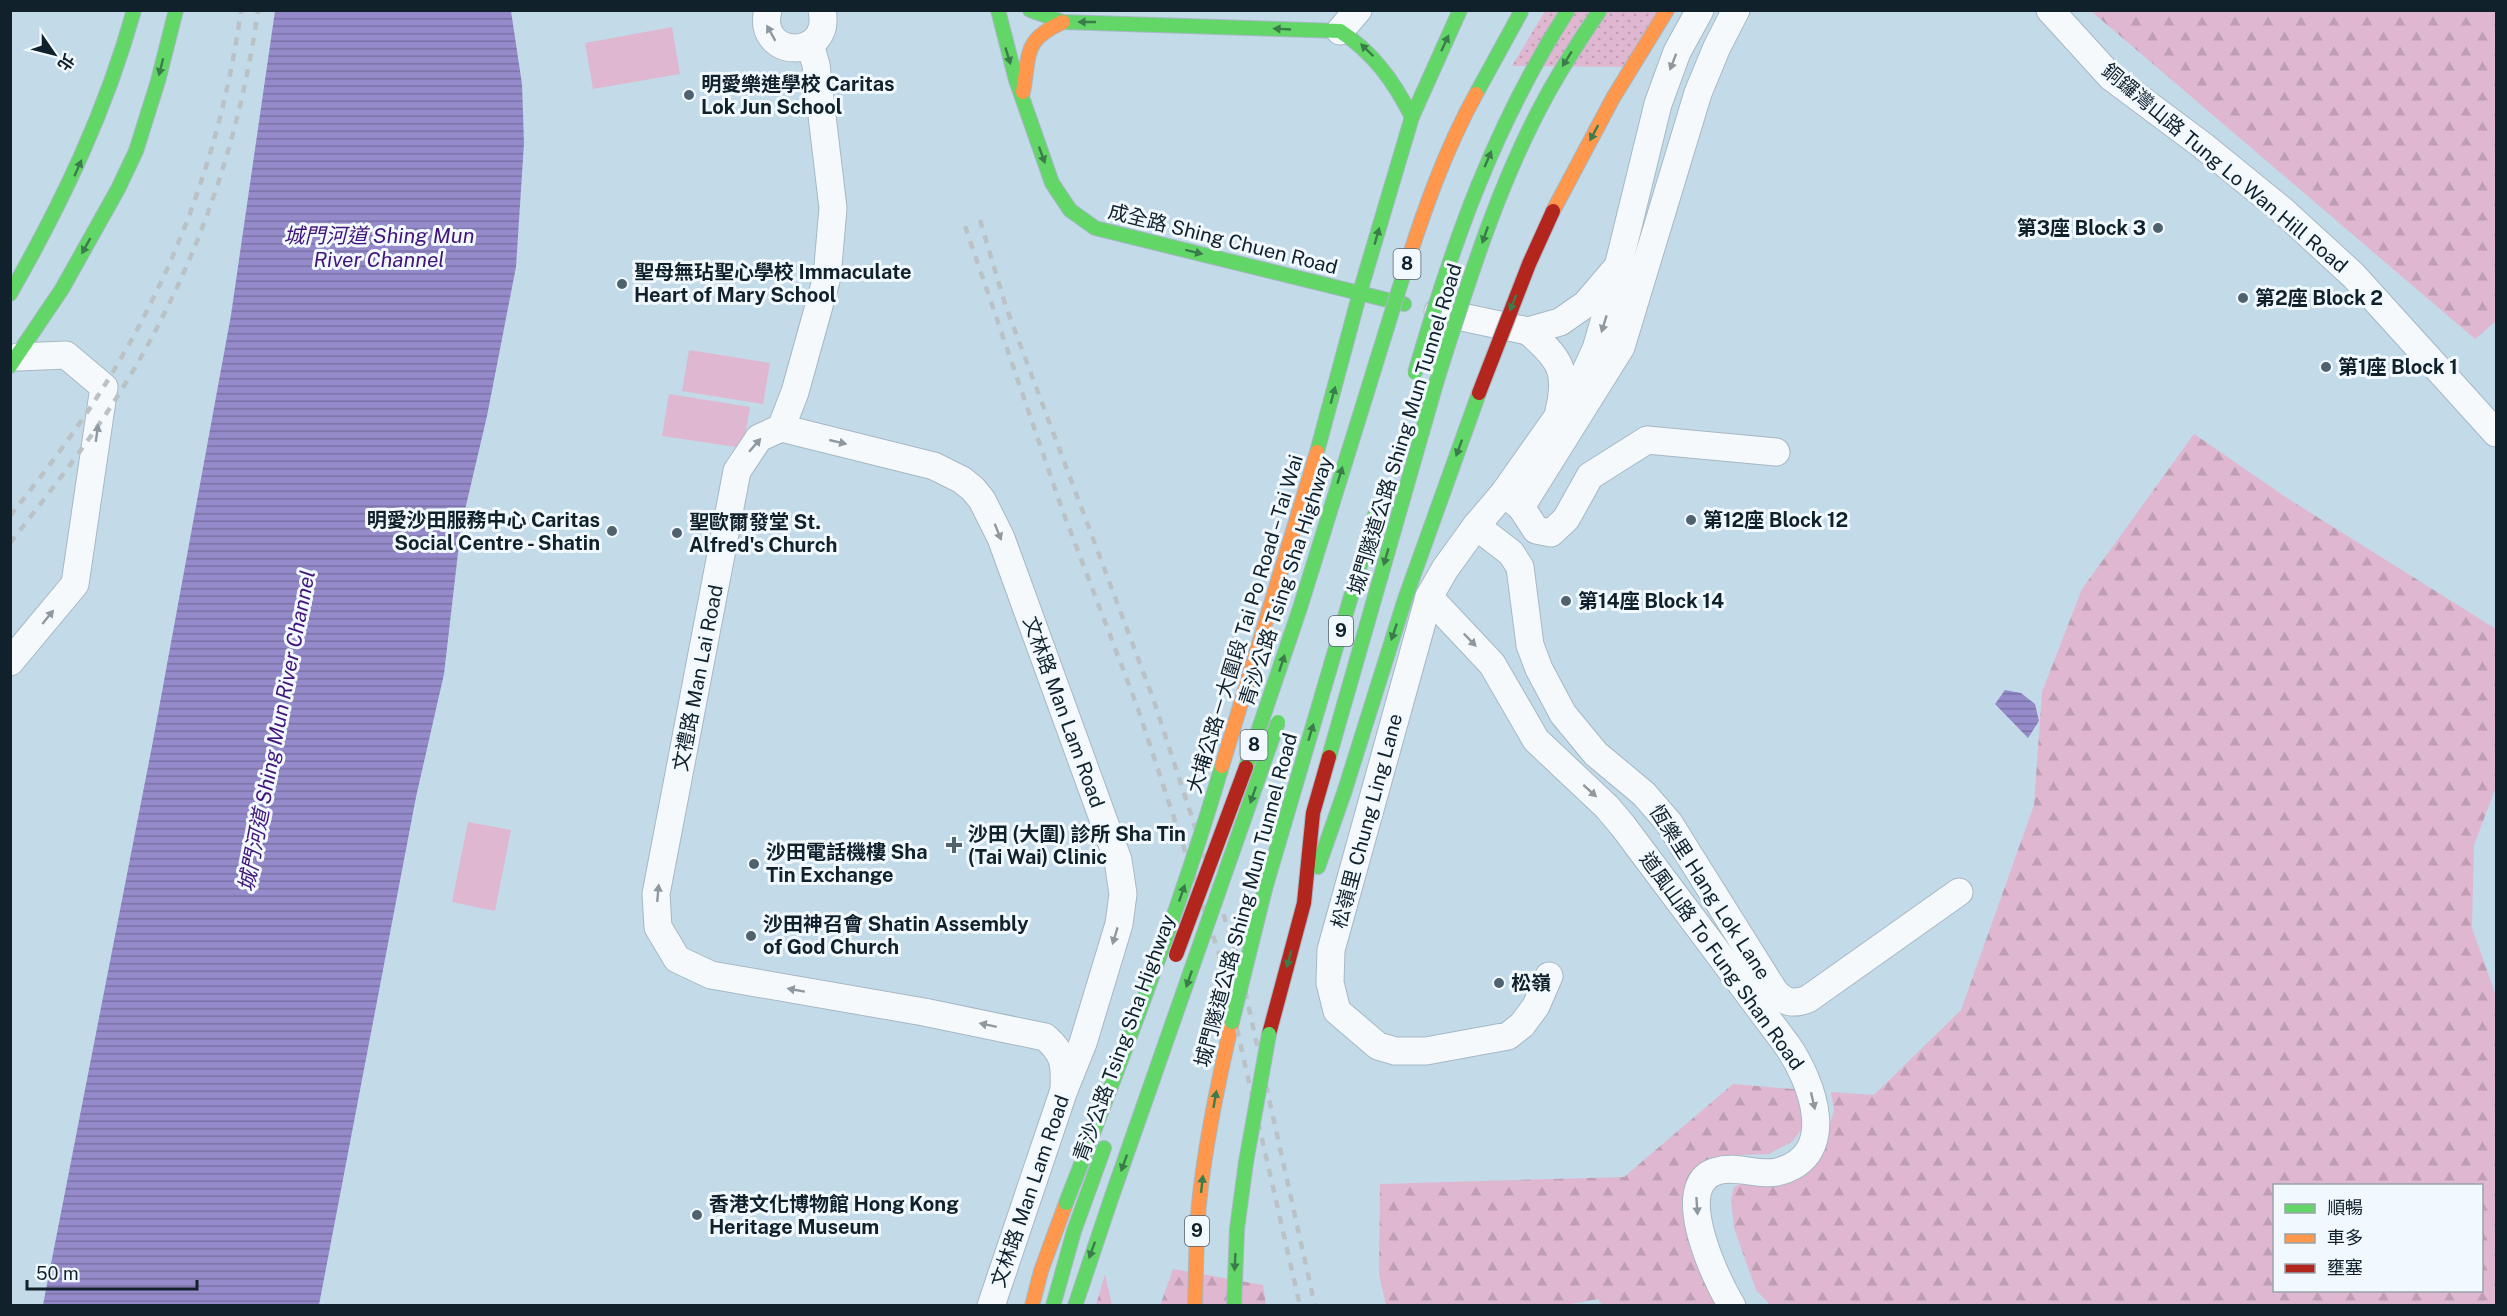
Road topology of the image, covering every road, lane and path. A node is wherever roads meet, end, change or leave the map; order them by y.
1 (134, 10) edge
2 (176, 10) edge
3 (768, 10) edge
4 (822, 10) edge
5 (998, 10) edge
6 (1030, 10) edge
7 (1358, 10) edge
8 (1460, 10) edge
9 (1524, 10) edge
10 (1568, 10) edge
11 (1600, 10) edge
12 (1667, 10) edge
13 (1700, 10) edge
14 (1736, 10) edge
15 (2050, 10) edge
16 (1063, 22) junction
17 (1340, 31) junction
18 (810, 44) junction
19 (1022, 100) junction
20 (1412, 117) junction
21 (1617, 267) junction
22 (1360, 292) junction
23 (10, 294) edge
24 (1404, 304) junction
25 (1528, 331) junction
26 (14, 362) edge
27 (1412, 385) dead end
28 (1558, 415) junction
29 (782, 428) junction
30 (2496, 433) edge
31 (1776, 452) dead end
32 (1380, 497) dead end
33 (1513, 500) junction
34 (1476, 526) junction
35 (1429, 597) junction
36 (10, 662) edge
37 (1294, 670) dead end
38 (1284, 704) dead end
39 (1959, 892) dead end
40 (1304, 903) junction
41 (1170, 971) dead end
42 (1549, 976) dead end
43 (1096, 1001) junction
44 (1045, 1037) junction
45 (1064, 1090) junction
46 (1107, 1139) dead end
47 (992, 1305) edge
48 (1032, 1305) edge
49 (1053, 1305) edge
50 (1076, 1305) edge
51 (1195, 1305) edge
52 (1234, 1305) edge
53 (1732, 1305) edge

23 -> 1 main road
2 -> 26 main road
18 -> 3 street
4 - 18 street
5 -> 19 main road, 成全路 Shing Chuen Road
6 - 16 main road
7 - 17 street
20 -> 8 main road, 大埔公路－大圍段 Tai Po Road – Tai Wai
9 - 24 main road
41 -> 9 main road, 青沙公路 Tsing Sha Highway / 8, bridge
27 -> 10 main road, 城門隧道公路 Shing Mun Tunnel Road, bridge
11 -> 40 main road, 城門隧道公路 Shing Mun Tunnel Road / 9, bridge
12 -> 40 main road, bridge
13 -> 21 street, 松嶺里 Chung Ling Lane
14 - 33 street
15 - 30 street, 銅鑼灣山路 Tung Lo Wan Hill Road
17 -> 16 main road
16 - 19 main road
20 -> 17 main road
18 - 29 street
19 -> 22 main road, 成全路 Shing Chuen Road
22 -> 20 main road, 大埔公路－大圍段 Tai Po Road – Tai Wai
21 - 25 street
21 -> 28 street, 松嶺里 Chung Ling Lane
22 - 24 main road, 成全路 Shing Chuen Road
48 -> 22 main road, 大埔公路－大圍段 Tai Po Road – Tai Wai, bridge
24 - 25 street
24 - 37 main road
25 - 28 street, 松嶺里 Chung Ling Lane
36 -> 26 street
28 - 33 street, 松嶺里 Chung Ling Lane
29 -> 43 street, 文林路 Man Lam Road
44 -> 29 street, 文禮路 Man Lai Road
31 - 33 street
51 -> 32 main road, 城門隧道公路 Shing Mun Tunnel Road / 9, bridge
33 - 34 street, 松嶺里 Chung Ling Lane
34 - 35 street, 松嶺里 Chung Ling Lane
34 - 39 street, 恆樂里 Hang Lok Lane
35 - 42 street, 松嶺里 Chung Ling Lane
35 -> 53 street, 道風山路 To Fung Shan Road
38 -> 50 main road, bridge
40 -> 52 main road, 城門隧道公路 Shing Mun Tunnel Road / 9, bridge
43 - 44 street
43 - 45 street, 文林路 Man Lam Road
44 - 45 street
45 - 47 street, 文林路 Man Lam Road
46 - 49 main road, 青沙公路 Tsing Sha Highway

